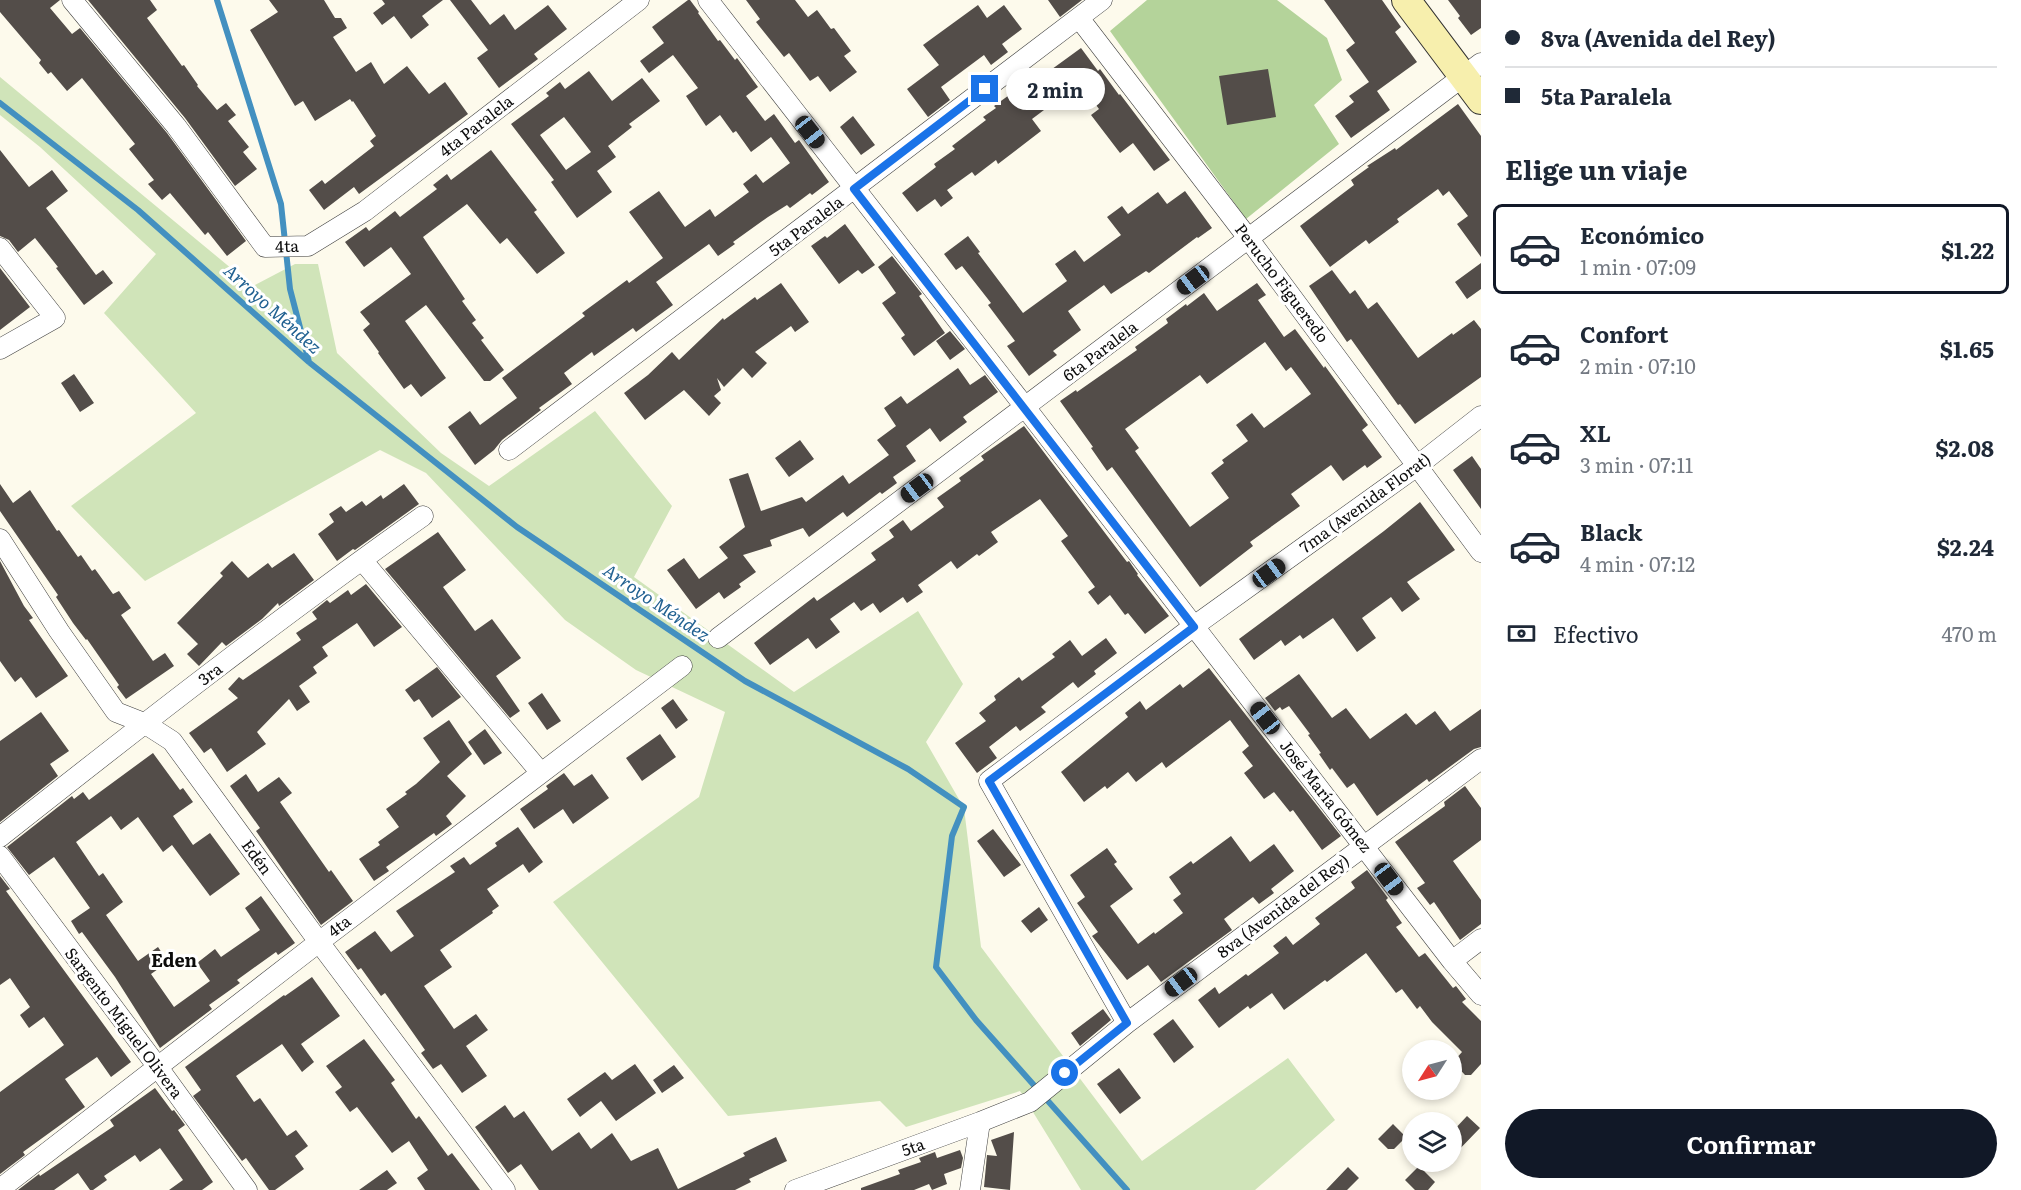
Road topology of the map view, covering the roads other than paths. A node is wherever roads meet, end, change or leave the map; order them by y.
1 (72, 0) edge
2 (639, 0) edge
3 (708, 0) edge
4 (1102, 0) edge
5 (1406, 0) edge
6 (1079, 18) junction
7 (1472, 70) edge
8 (1481, 100) edge
9 (854, 189) junction
10 (1248, 238) junction
11 (308, 246) joint
12 (0, 248) edge
13 (0, 349) edge
14 (1025, 407) junction
15 (1481, 416) edge
16 (509, 450) dead end
17 (1417, 466) junction
18 (423, 516) dead end
19 (0, 539) edge
20 (1481, 552) edge
21 (362, 560) junction
22 (1194, 627) junction
23 (718, 638) dead end
24 (682, 666) dead end
25 (144, 723) junction
26 (1481, 759) edge
27 (541, 772) junction
28 (0, 837) edge
29 (1364, 846) junction
30 (0, 856) edge
31 (1481, 939) edge
32 (319, 942) junction
33 (1452, 961) junction
34 (1481, 995) edge
35 (1127, 1023) junction
36 (158, 1066) junction
37 (1030, 1101) joint
38 (980, 1122) junction
39 (0, 1189) edge
40 (247, 1190) edge
41 (505, 1190) edge
42 (795, 1190) edge
43 (970, 1190) edge

1 - 11 street, 4ta
2 - 11 street, 4ta Paralela
3 - 9 street, José María Gómez
4 - 6 street, 5ta Paralela
5 - 7 street
6 - 9 street, 5ta Paralela
6 - 10 street, Perucho Figueredo
7 - 8 street
7 - 10 street, 6ta Paralela
9 - 14 street, José María Gómez
9 - 16 street, 5ta Paralela
10 - 14 street, 6ta Paralela
10 - 17 street, Perucho Figueredo
12 - 13 street
14 - 22 street, José María Gómez
14 - 23 street, 6ta Paralela
15 - 17 street, 7ma (Avenida Florat)
17 - 20 street, Perucho Figueredo
17 - 22 street, 7ma (Avenida Florat)
18 - 21 street, 3ra
19 - 25 street, Edén
21 - 25 street, 3ra
21 - 27 street
22 - 29 street, José María Gómez
22 - 35 street, 7ma (Avenida Florat)
24 - 27 street, 4ta
25 - 28 street, 3ra
25 - 32 street, Edén
26 - 29 street, 8va (Avenida del Rey)
27 - 32 street, 4ta
29 - 33 street, José María Gómez
29 - 35 street, 8va (Avenida del Rey)
30 - 36 street, Sargento Miguel Olivera
31 - 33 street
32 - 36 street, 4ta
32 - 41 street, Edén
33 - 34 street, José María Gómez
35 - 37 street, 8va (Avenida del Rey)
36 - 39 street, 4ta
36 - 40 street, Sargento Miguel Olivera
37 - 38 street, 5ta
38 - 42 street, 5ta
38 - 43 street

